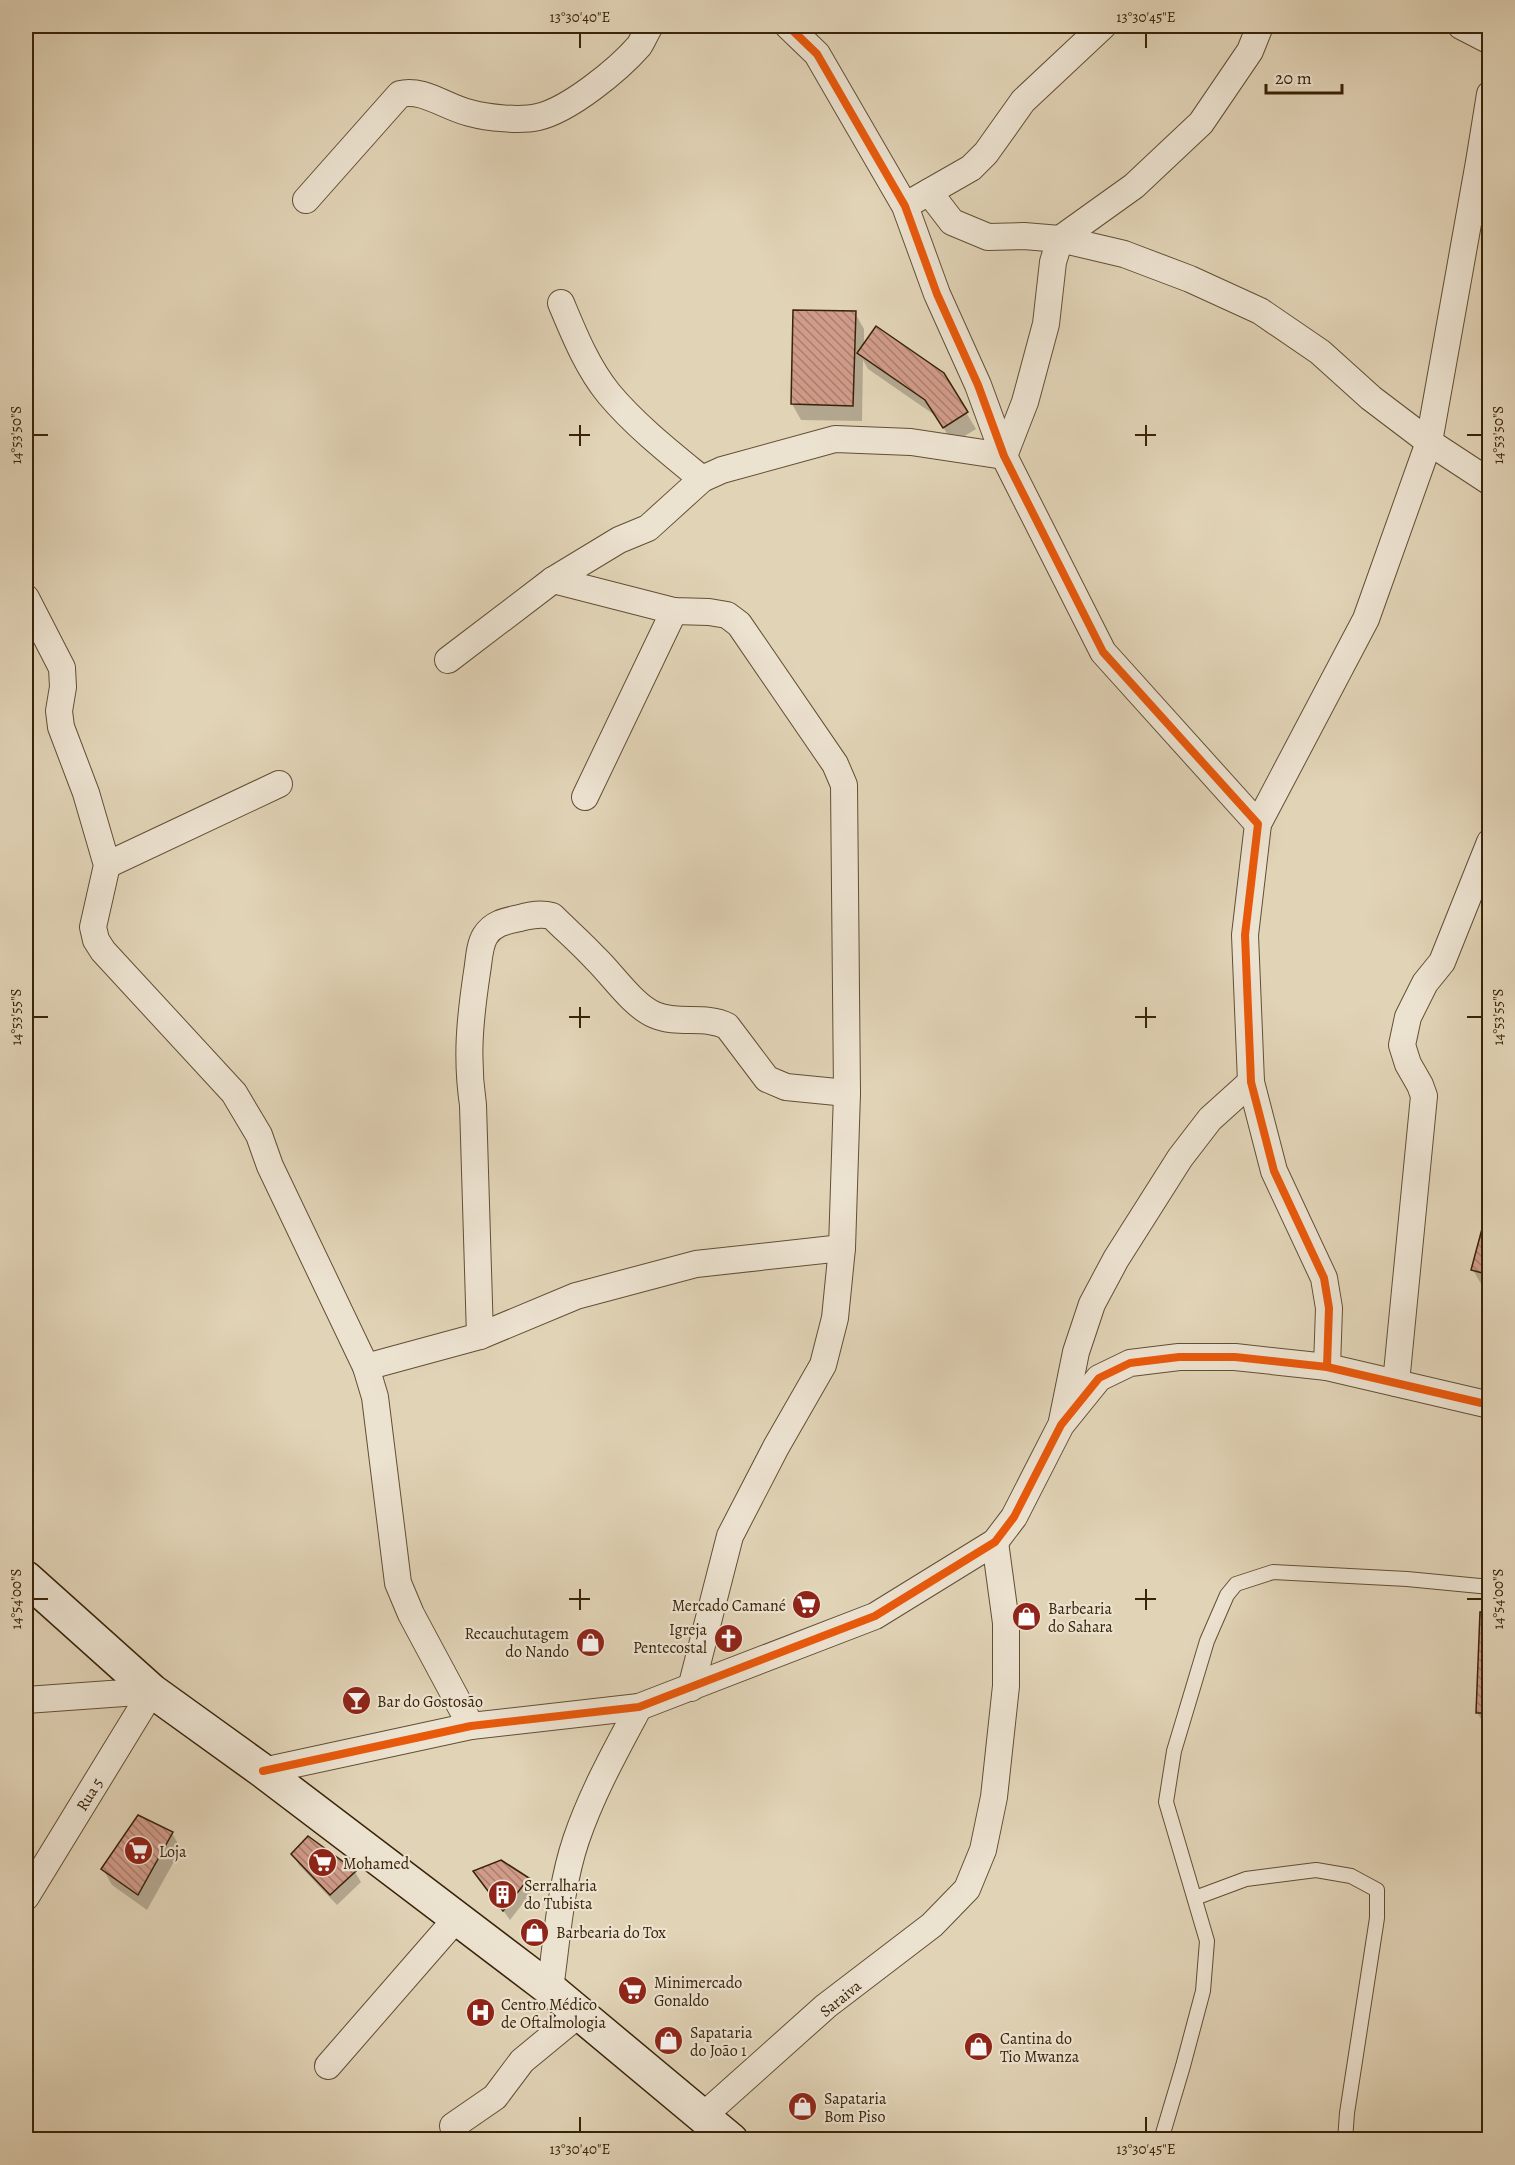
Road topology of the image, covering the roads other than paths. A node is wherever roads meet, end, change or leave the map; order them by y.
1 (650, 26) edge
2 (788, 26) edge
3 (1103, 26) edge
4 (1260, 26) edge
5 (1461, 26) edge
6 (1490, 41) edge
7 (1490, 94) edge
8 (929, 192) junction
9 (306, 200) dead end
10 (905, 206) junction
11 (1060, 239) junction
12 (561, 303) dead end
13 (1429, 442) junction
14 (1004, 456) junction
15 (702, 478) junction
16 (1490, 482) edge
17 (553, 580) junction
18 (26, 598) edge
19 (674, 610) junction
20 (448, 660) dead end
21 (279, 784) dead end
22 (585, 797) dead end
23 (1258, 824) junction
24 (1490, 842) edge
25 (107, 865) junction
26 (1251, 1082) junction
27 (847, 1093) junction
28 (842, 1248) junction
29 (480, 1336) junction
30 (366, 1367) junction
31 (1327, 1367) junction
32 (1396, 1383) junction
33 (1490, 1405) edge
34 (1061, 1425) junction
35 (995, 1542) junction
36 (26, 1578) edge
37 (1490, 1587) edge
38 (691, 1688) junction
39 (152, 1691) junction
40 (26, 1700) edge
41 (639, 1707) junction
42 (471, 1726) junction
43 (263, 1772) junction
44 (26, 1897) edge
45 (1195, 1898) junction
46 (456, 1919) junction
47 (550, 1989) junction
48 (579, 2014) junction
49 (328, 2066) dead end
50 (703, 2116) junction
51 (453, 2126) dead end
52 (731, 2139) edge
53 (1161, 2139) edge
54 (1345, 2139) edge

1 - 9 street
2 - 10 street
3 - 8 street
4 - 11 street
5 - 6 street
7 - 13 street
8 - 10 street
8 - 11 street
10 - 14 street
11 - 13 street
11 - 14 street
12 - 15 street
13 - 16 street
13 - 23 street
14 - 15 street
14 - 23 street
15 - 17 street
17 - 19 street
17 - 20 street
18 - 25 street
19 - 22 street
19 - 27 street
21 - 25 street
23 - 26 street
24 - 32 street
25 - 30 street
26 - 31 street
26 - 34 street
27 - 28 street
27 - 29 street
28 - 29 street
28 - 38 street
29 - 30 street
30 - 42 street
31 - 32 street
31 - 34 street
32 - 33 street
34 - 35 street
35 - 38 street
35 - 50 street
36 - 39 main road
37 - 45 lane
38 - 41 street
39 - 40 street
39 - 43 main road
39 - 44 street, Rua 5
41 - 42 street
41 - 47 street
42 - 43 street
43 - 46 main road
45 - 53 lane
45 - 54 lane
46 - 47 main road
46 - 49 street
47 - 48 main road
48 - 50 main road
48 - 51 street
50 - 52 main road

